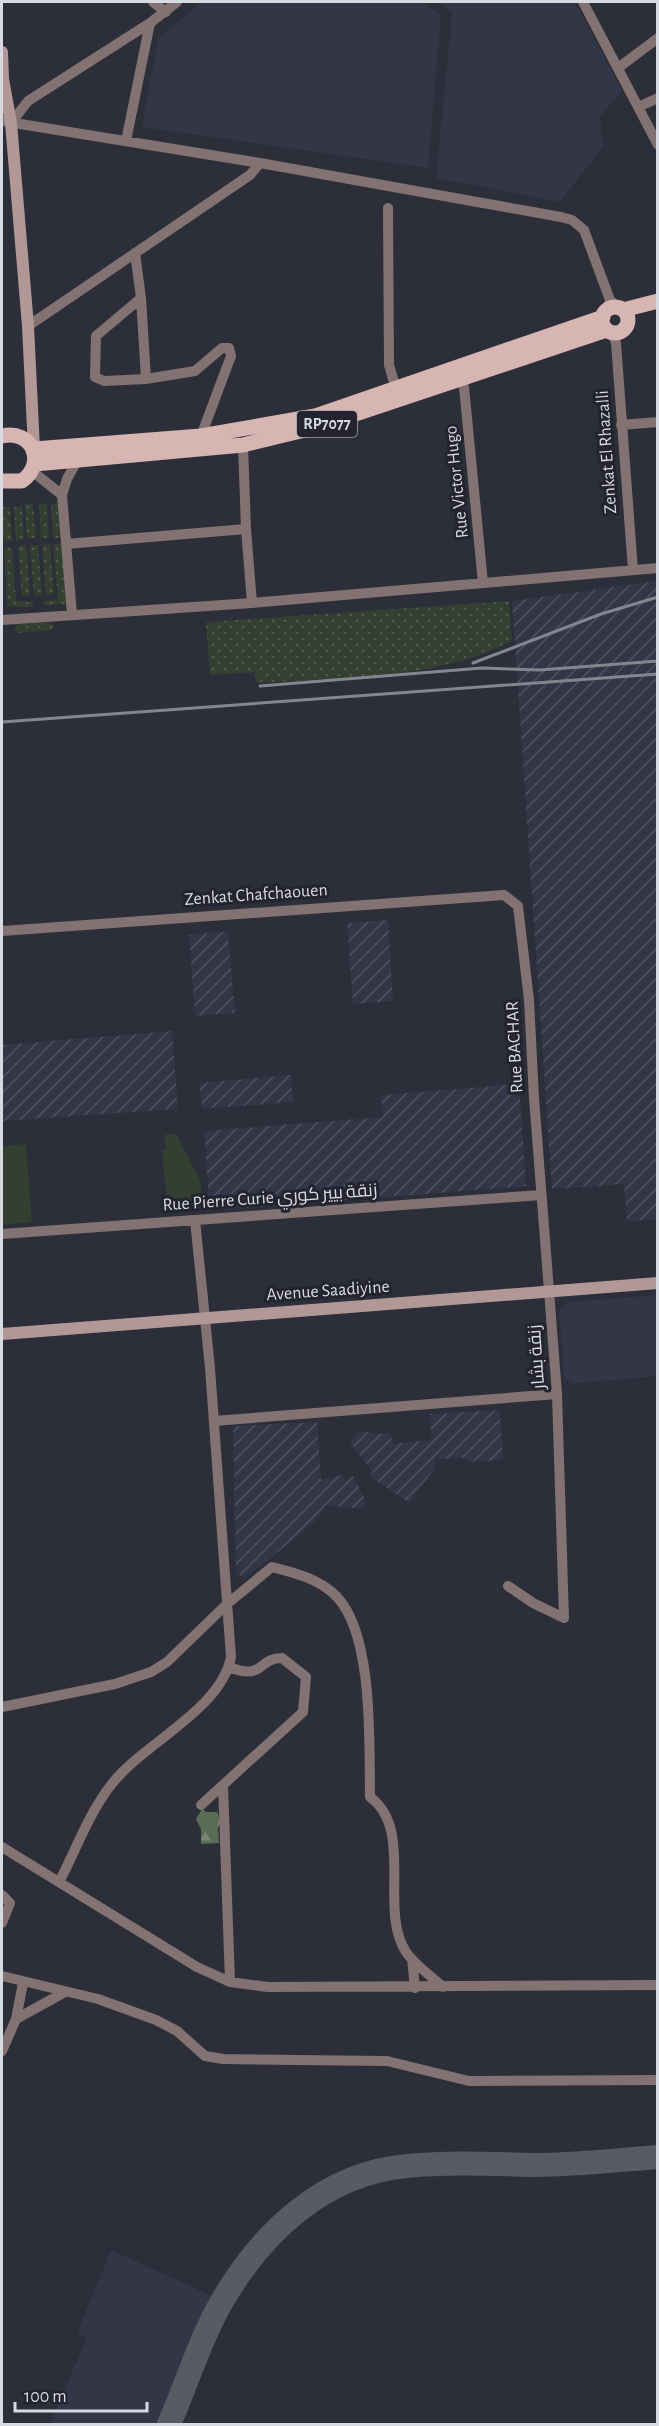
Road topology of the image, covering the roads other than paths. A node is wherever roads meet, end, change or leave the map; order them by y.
1 (153, 2) edge
2 (177, 2) edge
3 (583, 2) edge
4 (166, 12) junction
5 (150, 23) junction
6 (657, 38) edge
7 (2, 52) edge
8 (618, 68) junction
9 (657, 98) edge
10 (638, 107) junction
11 (6, 122) edge
12 (126, 141) junction
13 (657, 145) edge
14 (260, 163) junction
15 (388, 208) dead end
16 (135, 253) junction
17 (141, 298) junction
18 (657, 301) edge
19 (657, 310) edge
20 (613, 316) junction
21 (28, 326) junction
22 (146, 379) junction
23 (460, 379) junction
24 (396, 389) junction
25 (657, 422) edge
26 (621, 425) junction
27 (2, 436) edge
28 (201, 436) junction
29 (243, 445) junction
30 (78, 459) junction
31 (34, 461) junction
32 (2, 481) edge
33 (62, 495) junction
34 (246, 529) junction
35 (66, 544) junction
36 (657, 568) edge
37 (633, 570) junction
38 (483, 583) junction
39 (252, 603) junction
40 (72, 615) junction
41 (2, 620) edge
42 (513, 899) joint
43 (2, 931) edge
44 (541, 1196) junction
45 (195, 1220) junction
46 (2, 1234) edge
47 (657, 1283) edge
48 (549, 1293) junction
49 (206, 1318) junction
50 (2, 1334) edge
51 (557, 1394) junction
52 (214, 1421) junction
53 (508, 1586) dead end
54 (227, 1604) junction
55 (229, 1667) junction
56 (2, 1707) edge
57 (223, 1785) junction
58 (201, 1806) dead end
59 (2, 1847) edge
60 (59, 1882) junction
61 (2, 1895) edge
62 (2, 1923) edge
63 (412, 1959) junction
64 (2, 1976) edge
65 (230, 1982) junction
66 (22, 1983) junction
67 (657, 1985) edge
68 (443, 1987) junction
69 (415, 1988) junction
70 (65, 1992) junction
71 (16, 2019) junction
72 (2, 2051) edge
73 (657, 2080) edge

1 - 4 street
2 - 4 street
3 - 8 street
4 - 5 street
5 - 11 street
5 - 12 street
6 - 8 street
7 - 11 main road
8 - 10 street
9 - 10 street
10 - 13 street
11 - 12 street, Zenkat El Rhazalli
11 - 21 main road
12 - 14 street, Zenkat El Rhazalli
14 - 16 street
14 - 20 street, Zenkat El Rhazalli
15 - 24 street
16 - 17 street
16 - 21 street
17 - 22 street
17 - 22 street
18 - 20 main road, RP7077
19 - 20 main road, RP7077
20 - 23 main road, RP7077
20 - 24 main road, RP7077
20 - 26 street, Zenkat El Rhazalli
21 - 31 main road
22 - 28 street
23 - 29 main road, RP7077
23 - 38 street, Rue Victor Hugo
24 - 28 main road, RP7077
25 - 26 street
26 - 37 street, Zenkat El Rhazalli
27 - 31 main road
28 - 31 main road, RP7077
29 - 30 main road, RP7077
29 - 34 street
30 - 31 main road, RP7077
30 - 33 street
31 - 32 main road, RP7077
31 - 33 street
33 - 35 street
34 - 35 street
34 - 39 street
35 - 40 street
36 - 37 street
37 - 38 street
38 - 39 street
39 - 40 street
40 - 41 street
42 - 43 street, Zenkat Chafchaouen
42 - 44 street, Rue BACHAR
44 - 45 street, Rue Pierre Curie زنقة بيير كوري
44 - 48 street, زنقة بشار
45 - 46 street, Rue Pierre Curie زنقة بيير كوري
45 - 49 street
47 - 48 main road, Avenue Saadiyine
48 - 49 main road, Avenue Saadiyine
48 - 51 street, زنقة بشار
49 - 50 main road, Avenue Saadiyine
49 - 52 street
51 - 52 street
51 - 53 street, زنقة بشار
52 - 54 street
54 - 55 street
54 - 56 street
54 - 63 street
55 - 57 street
55 - 60 street
57 - 58 street
57 - 65 street
59 - 60 street
60 - 65 street
61 - 62 street
63 - 68 street
63 - 69 street
64 - 66 street
65 - 69 street
66 - 70 street
66 - 71 street
67 - 68 street
68 - 69 street
70 - 71 street
70 - 73 street
71 - 72 street

